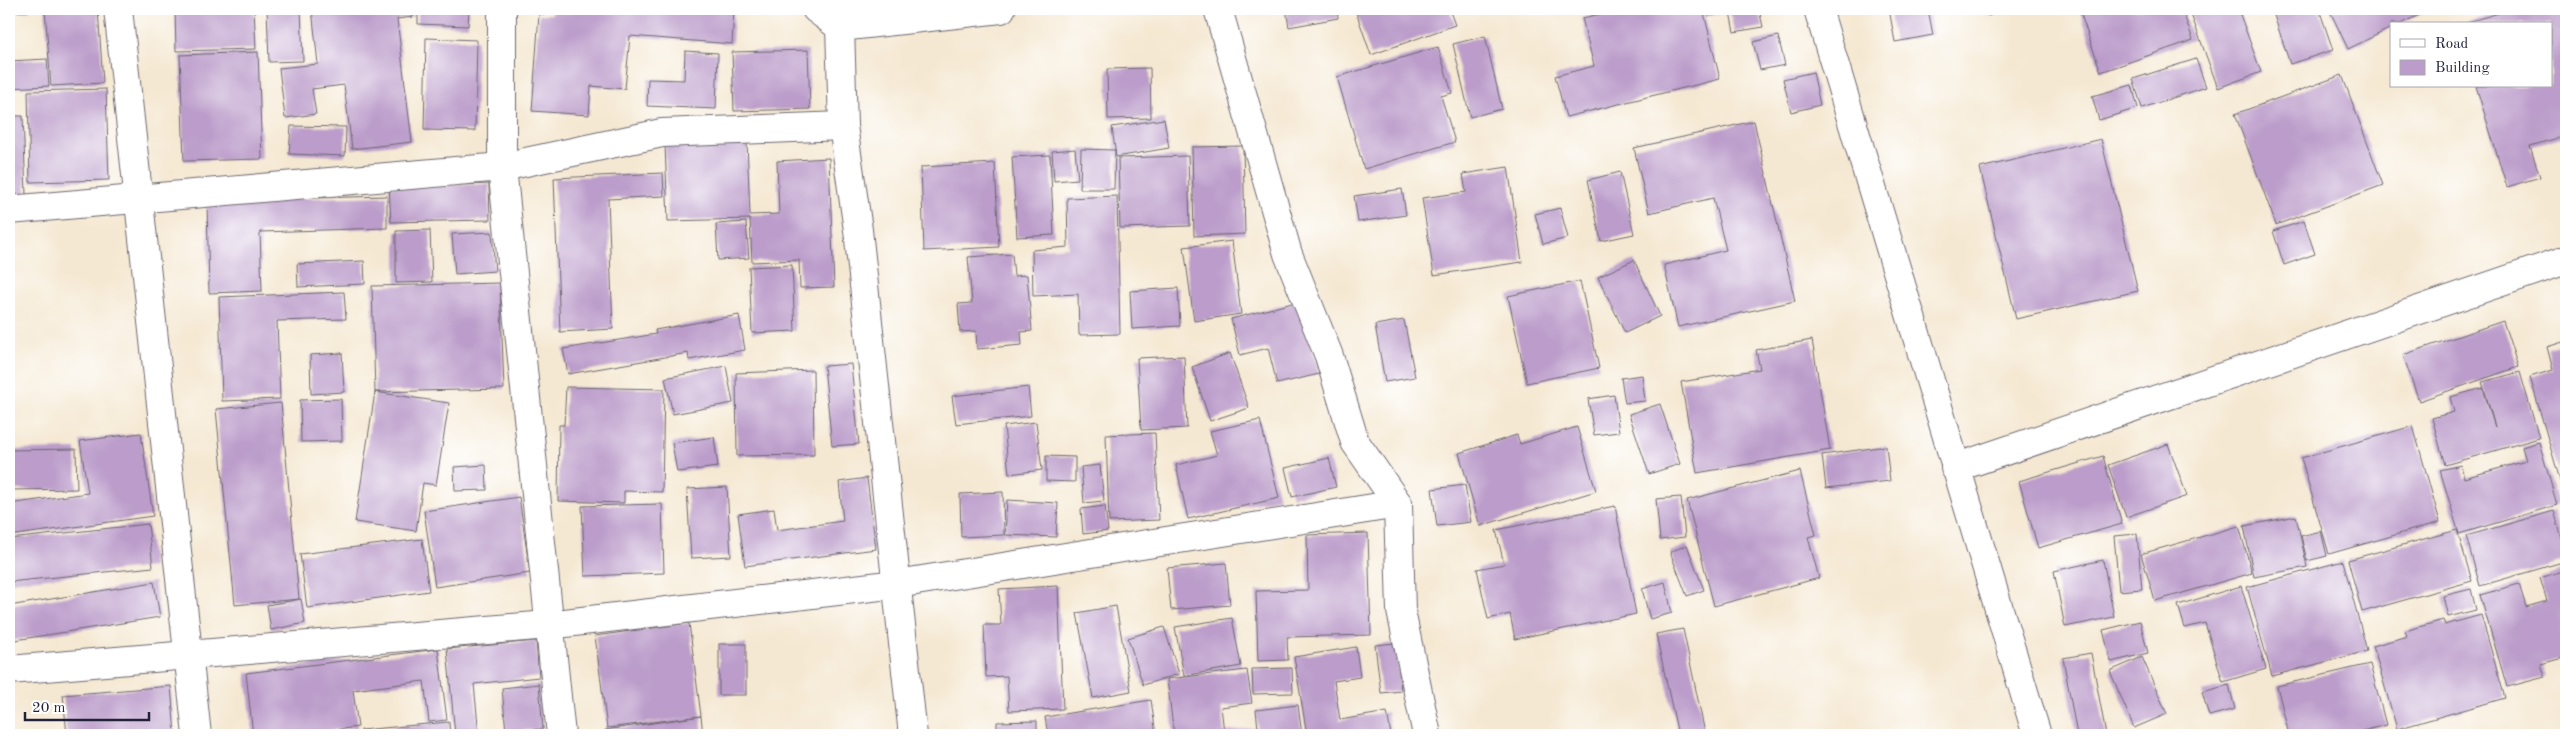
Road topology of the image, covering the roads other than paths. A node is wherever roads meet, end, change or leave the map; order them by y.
1 (118, 9) edge
2 (502, 9) edge
3 (816, 9) edge
4 (1001, 9) edge
5 (1218, 9) edge
6 (1818, 9) edge
7 (840, 27) junction
8 (843, 126) junction
9 (502, 168) junction
10 (139, 198) junction
11 (9, 210) edge
12 (2566, 260) edge
13 (1955, 468) junction
14 (1398, 504) junction
15 (897, 584) junction
16 (548, 625) junction
17 (188, 656) junction
18 (9, 670) edge
19 (197, 735) edge
20 (561, 735) edge
21 (914, 735) edge
22 (1427, 735) edge
23 (2037, 735) edge

1 - 10 street
2 - 9 street
3 - 7 street
4 - 7 street
5 - 14 street
6 - 13 street
7 - 8 street
8 - 9 street
8 - 15 street
9 - 10 street
9 - 16 street
10 - 11 street
10 - 17 street
12 - 13 street
13 - 23 street
14 - 15 street
14 - 22 street
15 - 16 street
15 - 21 street
16 - 17 street
16 - 20 street
17 - 18 street
17 - 19 street

